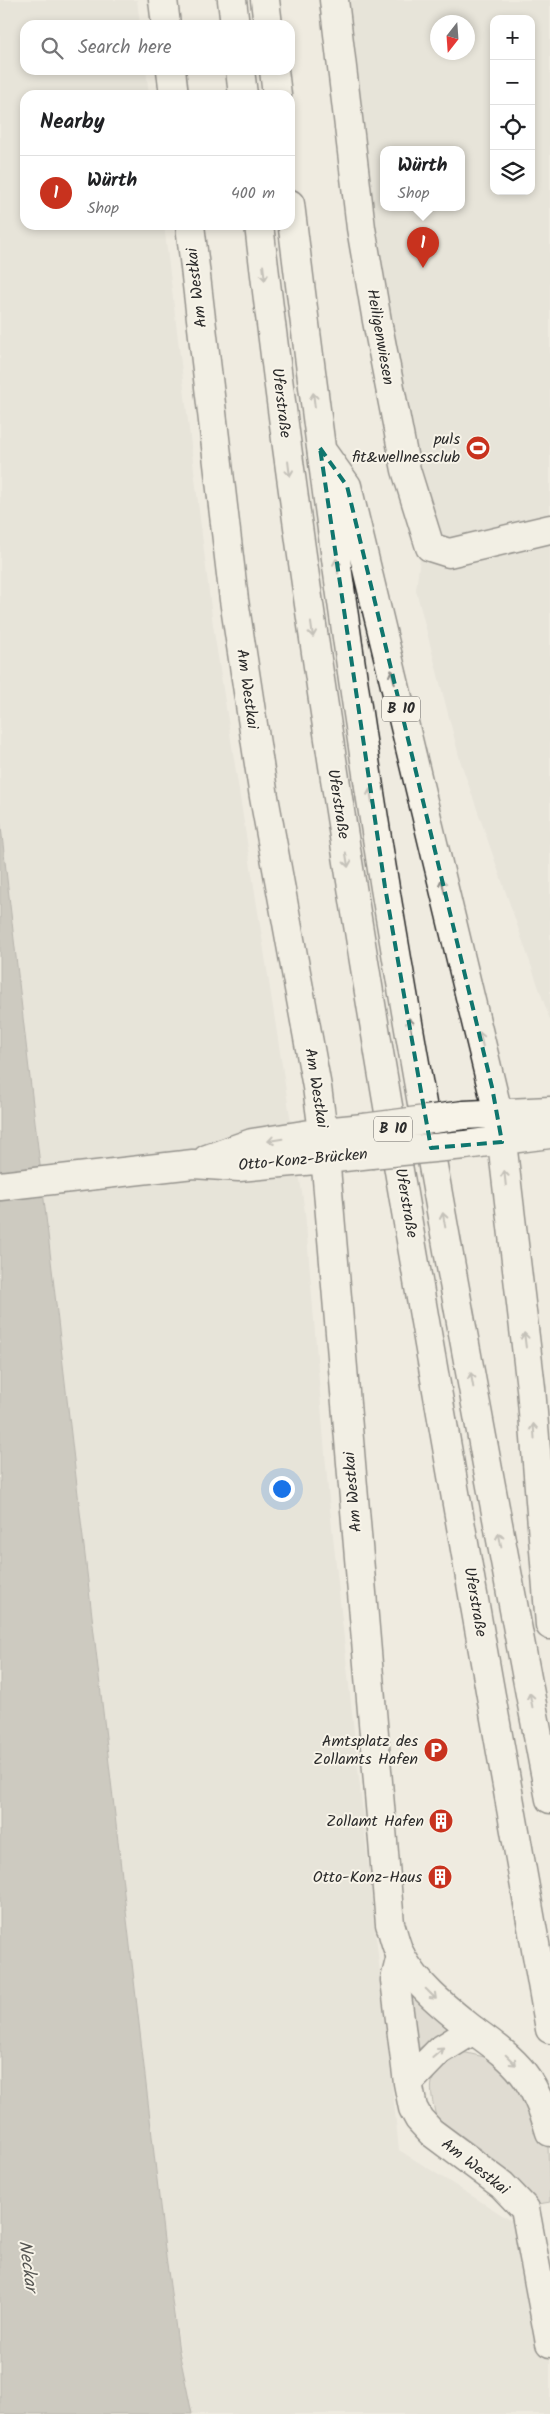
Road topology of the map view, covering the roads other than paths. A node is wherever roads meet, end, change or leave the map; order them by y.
1 (163, 0) edge
2 (232, 0) edge
3 (265, 0) edge
4 (334, 0) edge
5 (165, 20) edge
6 (234, 20) edge
7 (267, 20) edge
8 (172, 75) edge
9 (241, 75) edge
10 (275, 75) edge
11 (173, 90) edge
12 (242, 90) edge
13 (276, 90) edge
14 (191, 230) edge
15 (260, 230) edge
16 (293, 230) edge
17 (320, 448) junction
18 (550, 529) edge
19 (498, 1113) junction
20 (548, 1123) edge
21 (502, 1142) junction
22 (324, 1146) junction
23 (0, 1186) edge
24 (550, 1625) edge
25 (550, 1799) edge
26 (400, 1956) junction
27 (473, 2030) junction
28 (550, 2030) edge
29 (408, 2083) junction
30 (550, 2132) edge
31 (550, 2343) edge

1 - 5 main road
2 - 6 main road
3 - 7 main road
4 - 18 main road, Heiligenwiesen
8 - 11 main road
9 - 12 main road
10 - 13 main road
14 - 22 main road, Am Westkai
15 -> 28 main road, Uferstraße / B 10
17 -> 16 main road, Uferstraße / B 10
19 -> 17 main road, B 10
25 -> 17 main road, Uferstraße / B 10
19 - 20 main road, Otto-Konz-Brücken
19 - 21 main road
19 - 22 main road, Otto-Konz-Brücken, bridge
20 - 21 main road, Otto-Konz-Brücken
21 - 22 main road, Otto-Konz-Brücken, bridge
24 -> 21 main road
22 - 23 main road, Otto-Konz-Brücken
22 - 26 main road, Am Westkai
26 -> 27 main road, Am Westkai
26 - 29 main road, Am Westkai
29 -> 27 main road
27 -> 30 main road, Am Westkai
29 - 31 main road, Am Westkai

